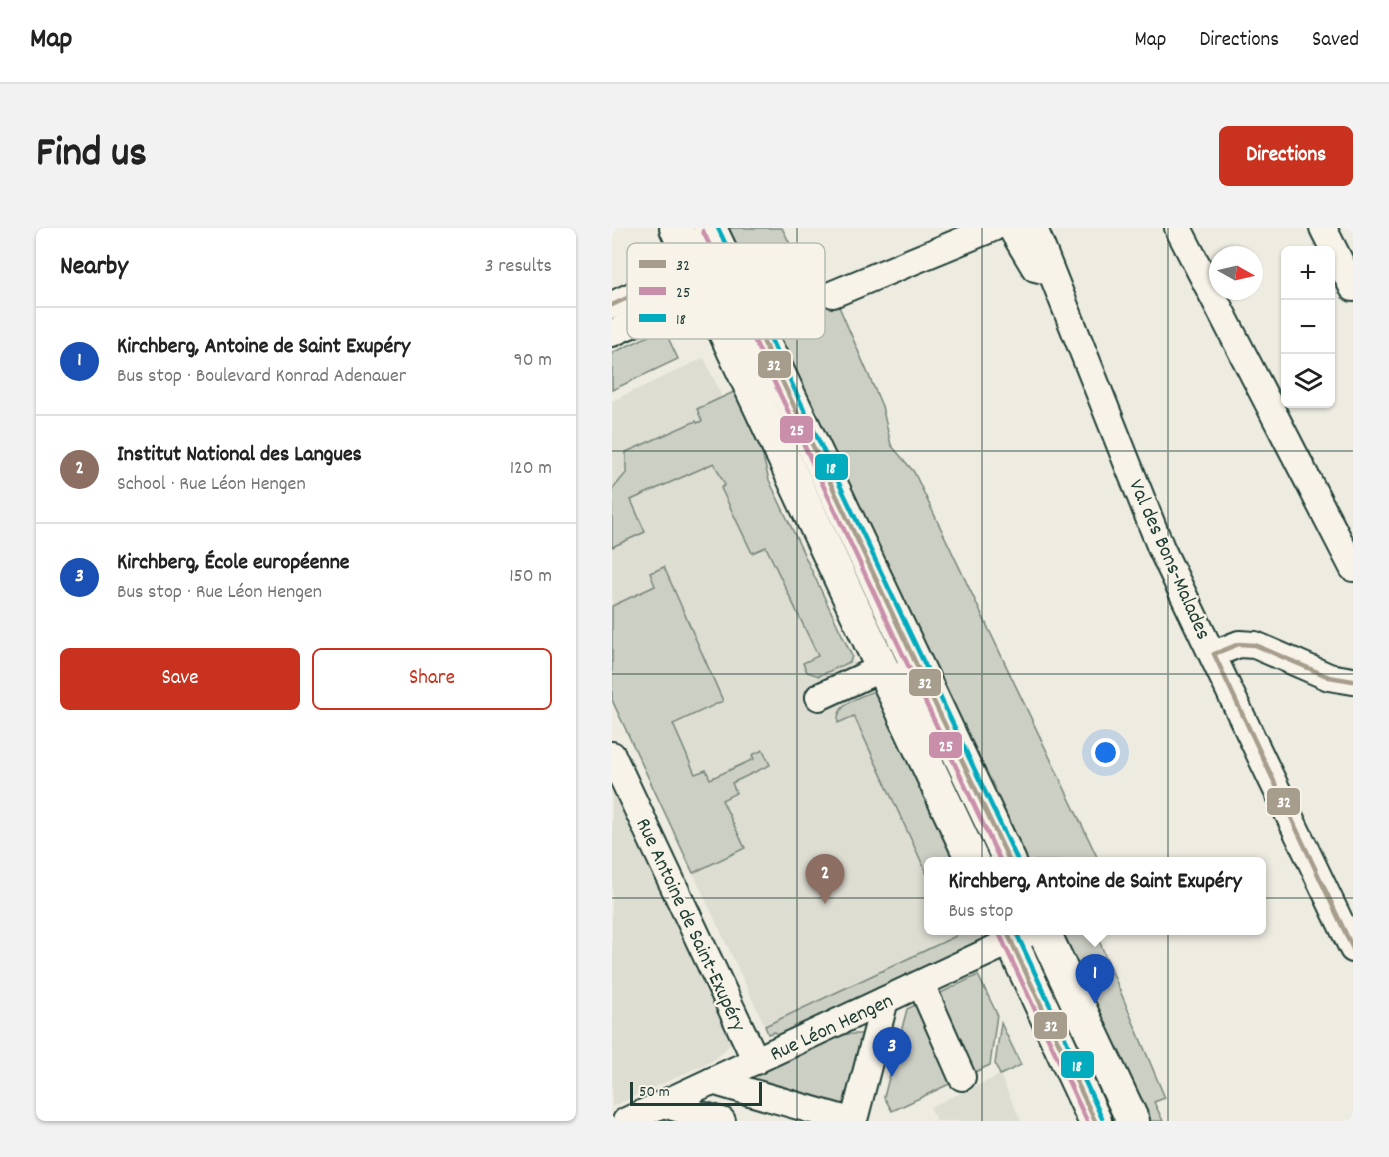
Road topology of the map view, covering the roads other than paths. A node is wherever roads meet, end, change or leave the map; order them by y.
1 (676, 228) edge
2 (993, 228) edge
3 (1011, 228) edge
4 (1034, 228) edge
5 (1178, 228) edge
6 (1323, 228) edge
7 (683, 243) edge
8 (1052, 272) junction
9 (1353, 288) edge
10 (833, 294) dead end
11 (627, 301) edge
12 (612, 305) edge
13 (627, 324) edge
14 (612, 333) edge
15 (728, 339) edge
16 (763, 339) edge
17 (1353, 568) edge
18 (1214, 654) junction
19 (882, 668) junction
20 (1353, 681) edge
21 (819, 697) dead end
22 (612, 755) edge
23 (987, 813) junction
24 (971, 857) edge
25 (1008, 857) edge
26 (1015, 935) edge
27 (1017, 935) edge
28 (1045, 935) edge
29 (1353, 949) edge
30 (921, 984) junction
31 (885, 1000) junction
32 (756, 1061) junction
33 (962, 1077) dead end
34 (712, 1081) junction
35 (687, 1093) junction
36 (646, 1115) edge
37 (846, 1120) edge
38 (722, 1121) edge
39 (787, 1121) edge
40 (1095, 1121) edge
41 (1133, 1121) edge

1 - 7 main road
2 - 10 street
3 - 8 street
4 - 8 street, Val des Bons-Malades
5 - 17 street
6 - 9 street
8 - 18 street, Val des Bons-Malades
11 - 12 street
13 - 14 street
15 - 19 main road
16 - 23 main road
18 - 20 street
18 - 29 street, Val des Bons-Malades
19 - 21 street
19 - 23 street
19 - 24 main road
22 - 32 street, Rue Antoine de Saint-Exupéry
23 - 25 main road
26 - 30 street, Rue Léon Hengen
27 - 40 main road
28 - 41 main road
30 - 31 street, Rue Léon Hengen
30 - 33 street
31 - 32 street, Rue Léon Hengen
31 - 37 street
32 - 34 street, Rue Léon Hengen
34 - 35 street, Rue Léon Hengen
34 - 37 street
35 - 36 street, Rue Léon Hengen
35 - 39 street
36 - 38 street

